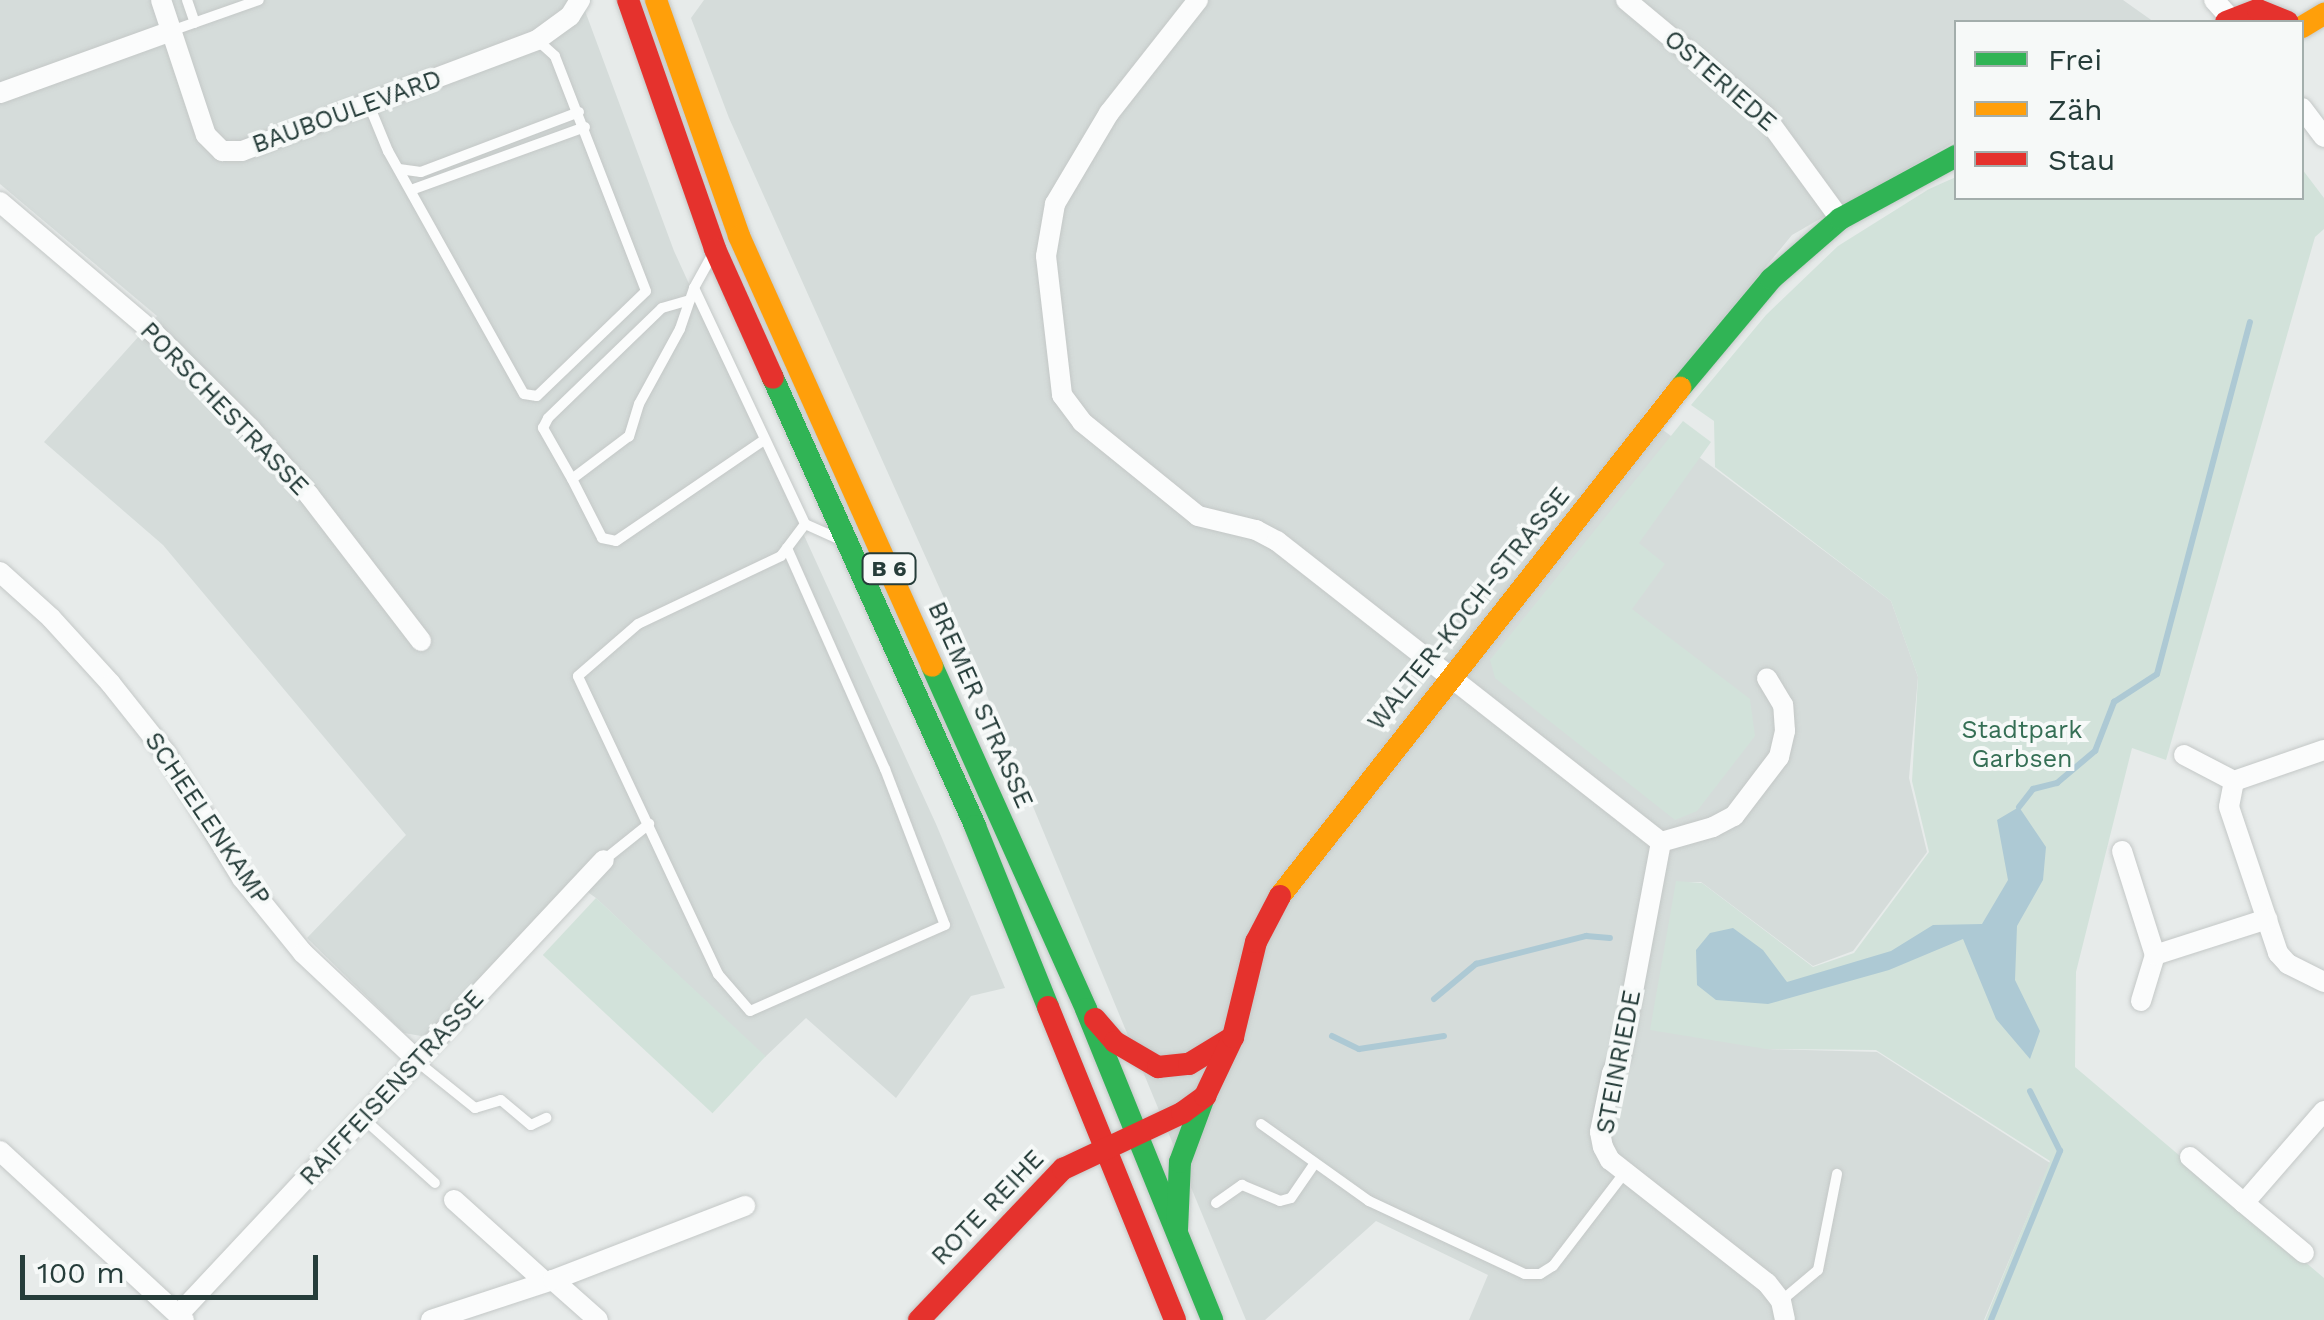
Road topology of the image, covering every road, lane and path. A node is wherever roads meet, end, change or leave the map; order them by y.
1 (162, 0) edge
2 (188, 0) edge
3 (259, 0) edge
4 (580, 0) edge
5 (628, 0) edge
6 (656, 0) edge
7 (1198, 0) edge
8 (1626, 0) edge
9 (2214, 0) edge
10 (2228, 20) edge
11 (2283, 20) edge
12 (195, 23) junction
13 (171, 32) junction
14 (531, 42) junction
15 (0, 93) edge
16 (369, 105) junction
17 (2304, 111) edge
18 (579, 112) junction
19 (585, 127) junction
20 (2324, 137) edge
21 (1954, 157) edge
22 (399, 170) junction
23 (411, 190) junction
24 (0, 202) edge
25 (1840, 219) junction
26 (715, 249) junction
27 (692, 294) junction
28 (764, 440) junction
29 (572, 479) junction
30 (805, 524) junction
31 (849, 543) junction
32 (787, 548) junction
33 (0, 572) edge
34 (421, 642) dead end
35 (1451, 678) junction
36 (1768, 678) dead end
37 (2324, 750) edge
38 (2184, 754) dead end
39 (2234, 781) junction
40 (649, 824) junction
41 (1661, 842) junction
42 (2122, 851) dead end
43 (604, 860) joint
44 (2267, 920) junction
45 (2155, 955) junction
46 (2324, 982) edge
47 (2141, 1001) dead end
48 (1086, 1009) junction
49 (1233, 1038) junction
50 (418, 1062) junction
51 (1205, 1096) junction
52 (2324, 1111) edge
53 (546, 1118) dead end
54 (365, 1120) junction
55 (1261, 1124) dead end
56 (1136, 1133) junction
57 (1105, 1148) junction
58 (0, 1151) edge
59 (2190, 1157) dead end
60 (1315, 1163) junction
61 (1625, 1172) junction
62 (1837, 1174) dead end
63 (434, 1184) dead end
64 (454, 1200) dead end
65 (2244, 1203) junction
66 (1216, 1204) dead end
67 (744, 1206) dead end
68 (1177, 1234) junction
69 (2304, 1253) dead end
70 (549, 1281) junction
71 (1783, 1310) edge
72 (181, 1317) edge
73 (432, 1320) edge
74 (598, 1320) edge
75 (920, 1320) edge
76 (1175, 1320) edge
77 (1212, 1320) edge

1 - 13 street, BAUBOULEVARD
2 - 12 lane
3 - 12 lane
4 - 14 street, BAUBOULEVARD
5 - 26 main road, B 6
6 - 48 main road, BREMER STRASSE / B 6
7 - 35 street
8 - 25 street, OSTERIEDE
9 - 10 street
10 - 11 main road
12 - 13 lane
13 - 15 street
13 - 16 street, BAUBOULEVARD
14 - 16 street, BAUBOULEVARD
14 - 18 lane
16 - 22 lane
17 - 20 street
18 - 19 lane
18 - 22 lane
19 - 23 lane
19 - 23 lane
21 - 25 main road, WALTER-KOCH-STRASSE
22 - 23 lane
24 - 34 street, PORSCHESTRASSE
25 - 35 main road, WALTER-KOCH-STRASSE
26 - 27 lane
26 - 31 main road, B 6
27 - 28 lane
27 - 29 lane
27 - 29 lane
28 - 29 lane
28 - 30 lane
30 - 31 lane
30 - 32 lane
31 - 57 main road, B 6
32 - 40 lane
32 - 40 lane
33 - 50 street, SCHEELENKAMP
35 - 41 street
35 - 49 main road, WALTER-KOCH-STRASSE
36 - 41 street
37 - 39 street
38 - 39 street
39 - 44 street
40 - 43 lane
41 - 61 street, STEINRIEDE
42 - 45 street
43 - 50 street, RAIFFEISENSTRASSE
44 - 45 street
44 - 46 street
45 - 47 street
48 - 49 main road
48 - 56 main road, BREMER STRASSE / B 6
49 - 51 main road, WALTER-KOCH-STRASSE
50 - 53 lane
50 - 54 street, RAIFFEISENSTRASSE
51 - 56 main road
51 - 68 main road, WALTER-KOCH-STRASSE
52 - 65 street
54 - 63 lane
54 - 72 street, RAIFFEISENSTRASSE
55 - 60 lane
56 - 57 main road
56 - 68 main road, BREMER STRASSE / B 6
57 - 75 main road, ROTE REIHE
57 - 76 main road, B 6
58 - 72 street
59 - 65 street
60 - 61 lane
60 - 66 lane
61 - 71 street, STEINRIEDE
62 - 71 lane
64 - 70 street
65 - 69 street
67 - 70 street
68 - 77 main road, BREMER STRASSE / B 6
70 - 73 street
70 - 74 street

